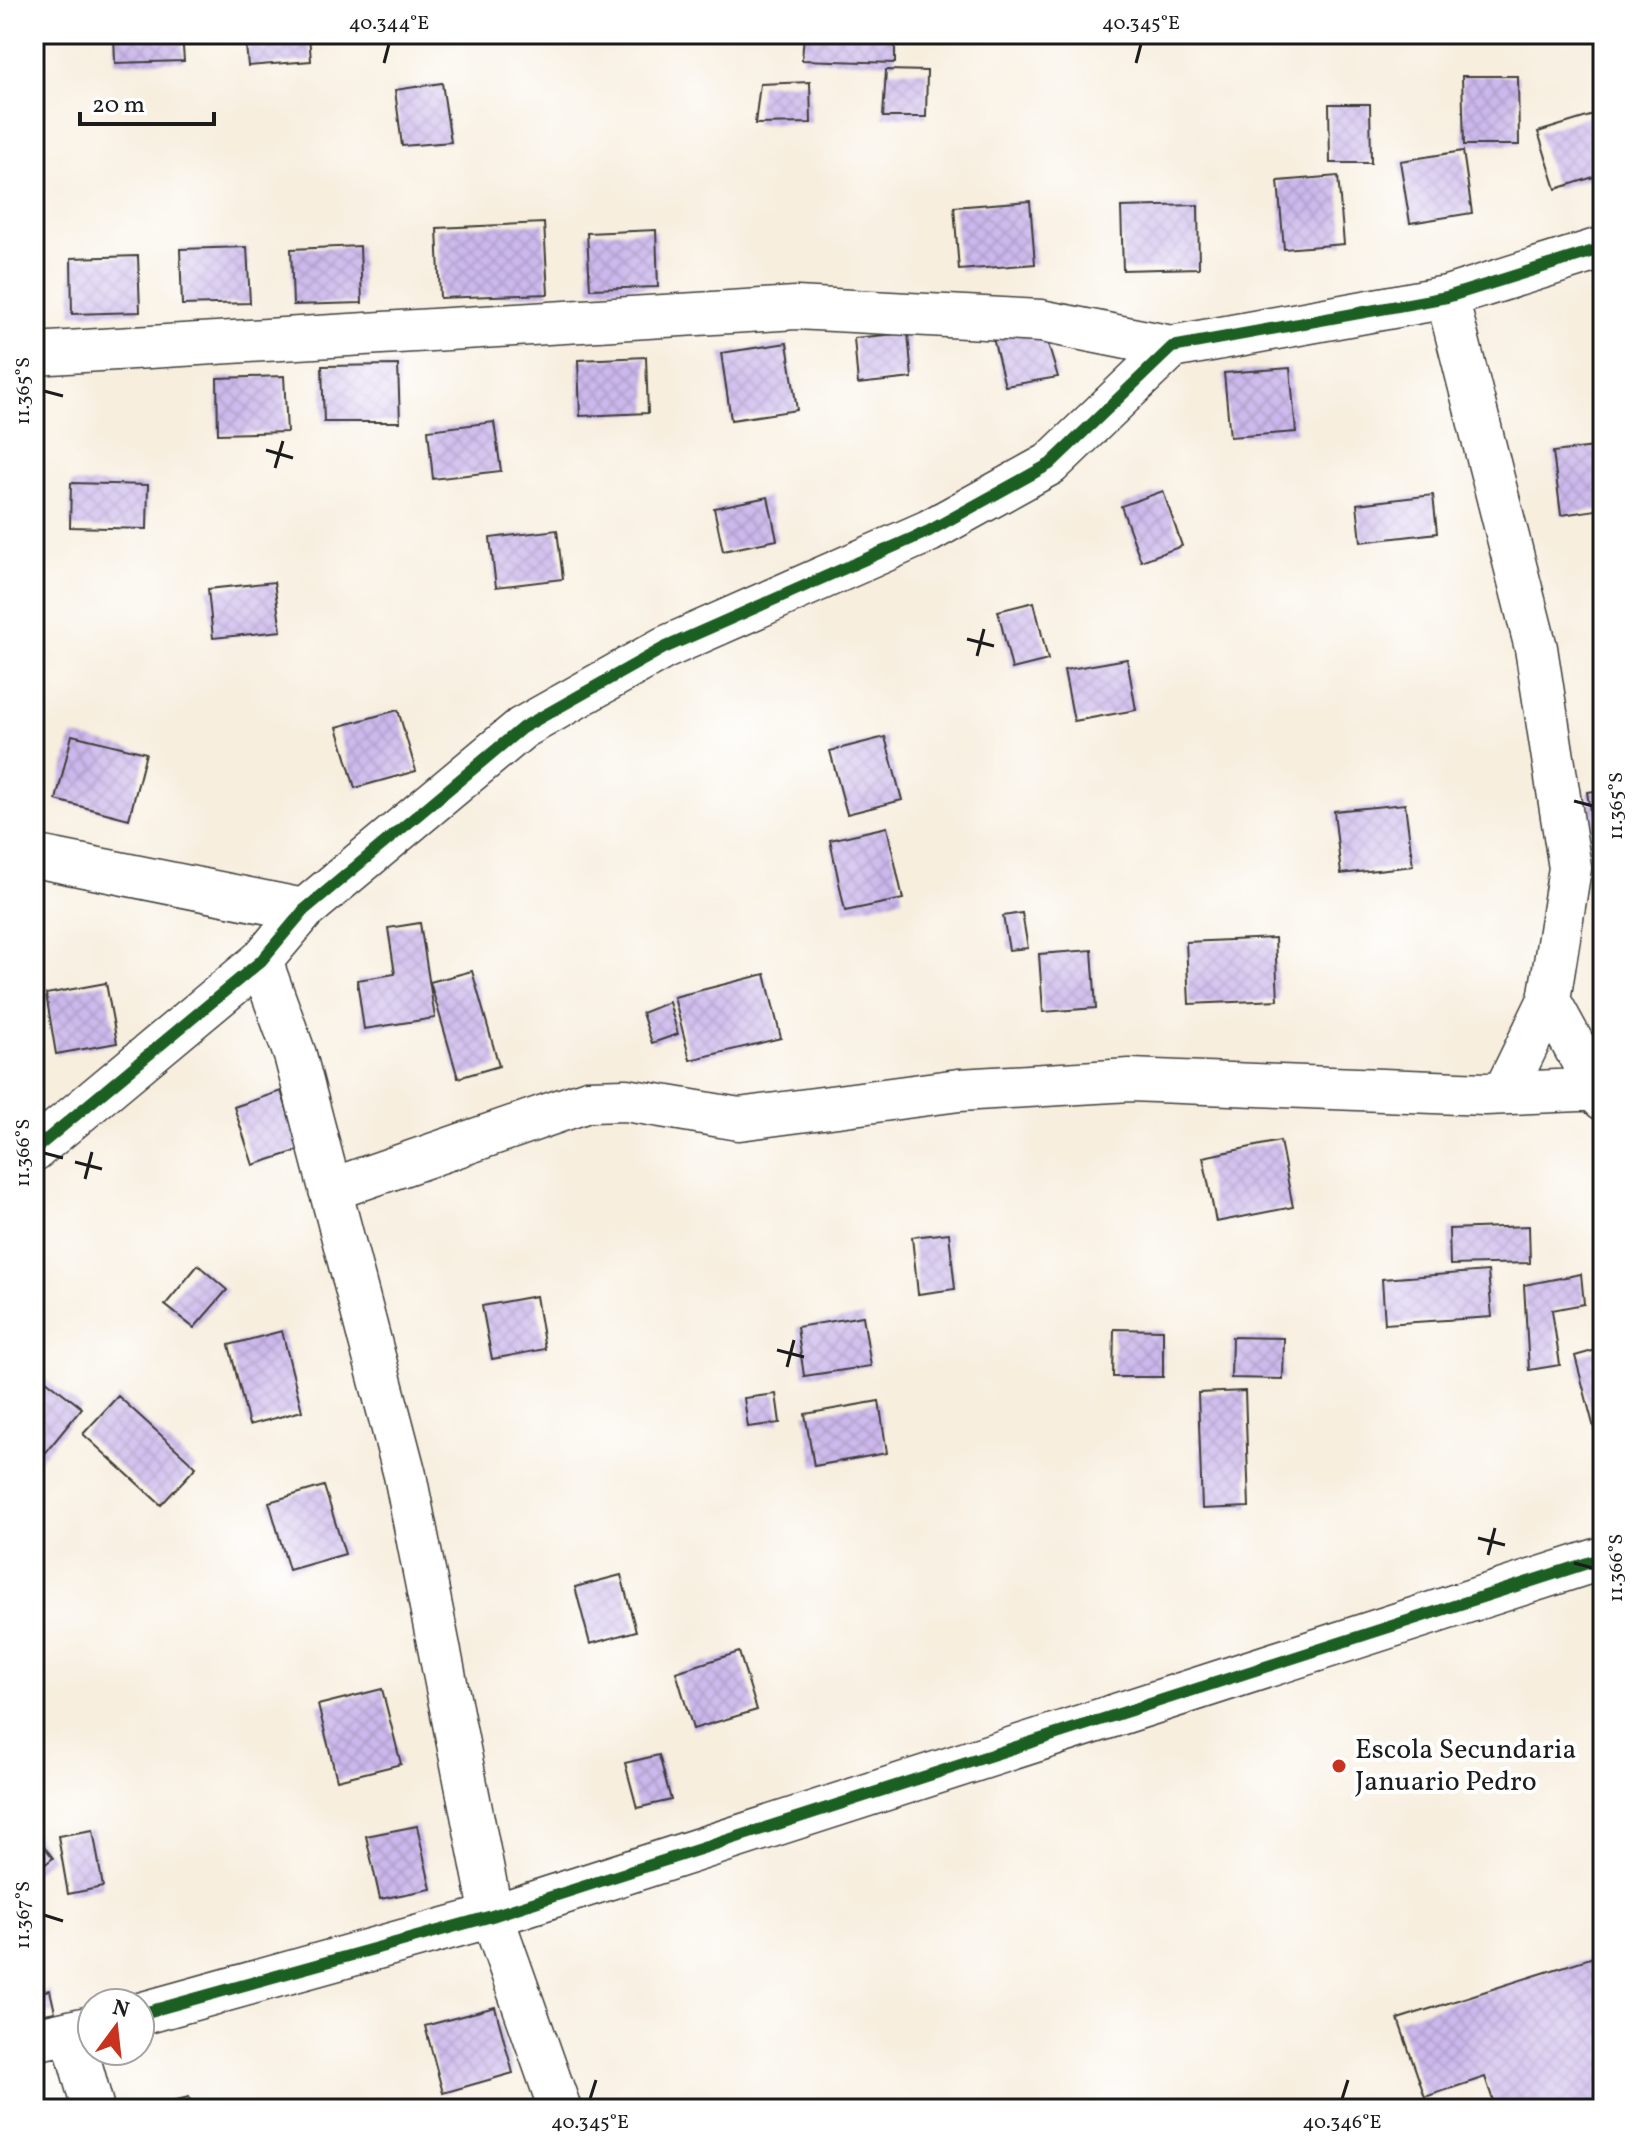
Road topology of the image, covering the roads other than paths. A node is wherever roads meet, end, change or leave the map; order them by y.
1 (1603, 248) edge
2 (1447, 297) junction
3 (1172, 347) junction
4 (34, 354) edge
5 (34, 856) edge
6 (304, 910) junction
7 (261, 961) junction
8 (1549, 1000) junction
9 (1600, 1092) edge
10 (1504, 1093) junction
11 (34, 1150) edge
12 (330, 1190) junction
13 (1603, 1558) edge
14 (492, 1916) junction
15 (156, 2010) edge
16 (66, 2033) edge
17 (93, 2109) edge
18 (560, 2109) edge

1 - 2 street
2 - 3 street
2 - 8 street
3 - 4 street
3 - 6 street
5 - 6 street
6 - 7 street
7 - 11 street
7 - 12 street
8 - 9 street
8 - 10 street
9 - 10 street
10 - 12 street
12 - 14 street
13 - 14 street
14 - 15 street
14 - 18 street
16 - 17 street

